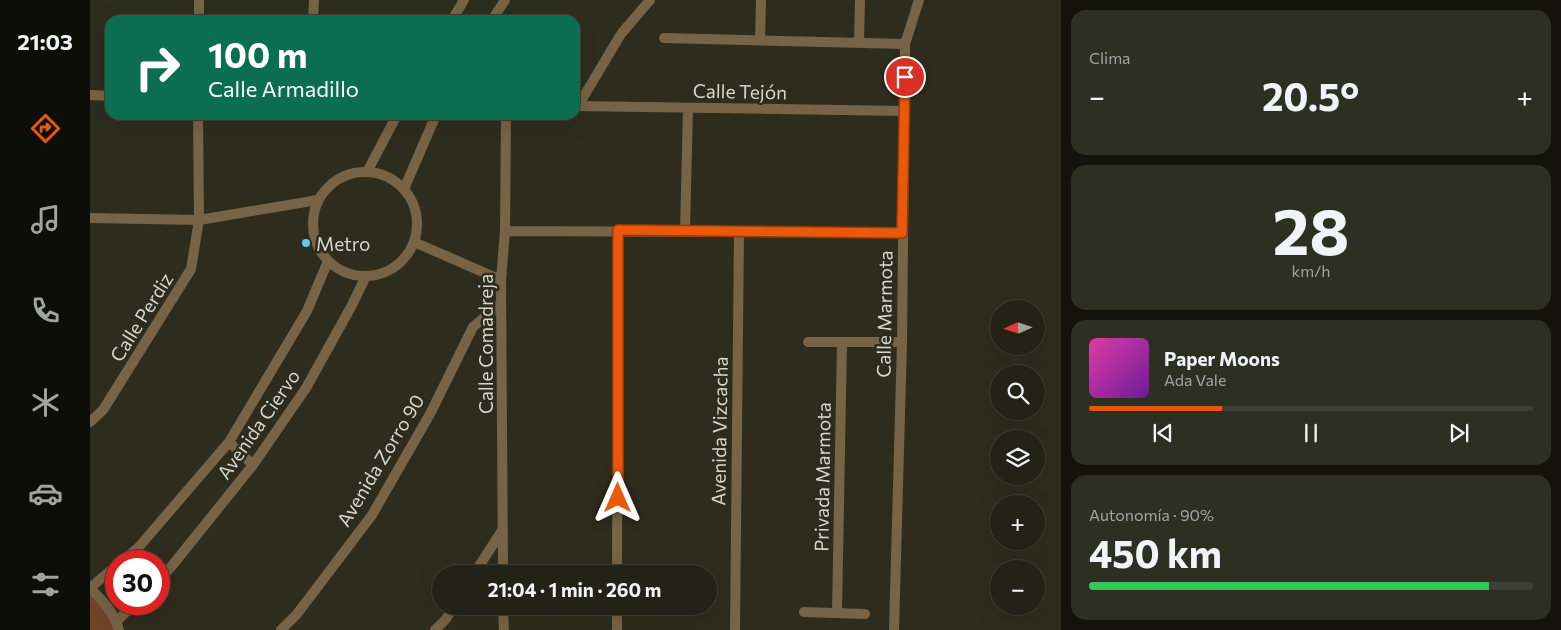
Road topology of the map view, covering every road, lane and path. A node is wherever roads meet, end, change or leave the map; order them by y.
1 (199, 0) edge
2 (314, 0) edge
3 (464, 0) edge
4 (650, 0) edge
5 (761, 0) edge
6 (860, 0) edge
7 (919, 0) edge
8 (503, 4) edge
9 (199, 15) edge
10 (313, 15) edge
11 (455, 15) edge
12 (495, 15) edge
13 (664, 38) dead end
14 (760, 40) junction
15 (859, 42) junction
16 (906, 44) junction
17 (90, 95) edge
18 (105, 96) edge
19 (580, 101) edge
20 (580, 106) edge
21 (688, 108) junction
22 (904, 111) junction
23 (198, 120) edge
24 (394, 120) edge
25 (434, 120) edge
26 (506, 120) edge
27 (367, 172) junction
28 (404, 189) junction
29 (318, 200) junction
30 (90, 218) edge
31 (199, 220) junction
32 (618, 230) junction
33 (505, 231) junction
34 (685, 231) junction
35 (739, 232) junction
36 (902, 233) junction
37 (414, 242) junction
38 (328, 260) junction
39 (366, 276) junction
40 (501, 280) junction
41 (501, 303) junction
42 (808, 342) dead end
43 (842, 342) junction
44 (902, 342) junction
45 (90, 422) edge
46 (229, 442) junction
47 (253, 465) junction
48 (503, 529) junction
49 (136, 550) edge
50 (480, 565) edge
51 (503, 565) edge
52 (617, 565) edge
53 (170, 568) edge
54 (105, 575) edge
55 (90, 588) edge
56 (804, 612) dead end
57 (837, 612) junction
58 (864, 614) dead end
59 (126, 615) edge
60 (448, 615) edge
61 (503, 615) edge
62 (617, 615) edge
63 (118, 625) edge
64 (281, 630) edge
65 (435, 630) edge
66 (504, 630) edge
67 (617, 630) edge
68 (734, 630) edge
69 (894, 630) edge

1 - 9 street
2 - 10 street
3 - 11 street
4 - 19 street
5 - 14 street
6 - 15 street
7 - 16 street, Calle Marmota
8 - 12 street
13 - 14 street
14 - 15 street
15 - 16 street
16 - 22 street, Calle Marmota
17 - 18 street
20 - 21 street, Calle Tejón
21 - 22 street, Calle Tejón
21 - 34 street
22 - 36 street, Calle Marmota
23 - 31 street, Calle Perdiz
24 - 27 street
25 - 28 street
26 - 33 street, Calle Comadreja
27 - 28 street
27 - 29 street
28 - 37 street
29 - 31 street
29 - 38 street
30 - 31 street
31 - 45 street, Calle Perdiz
32 - 33 street
32 - 34 street
32 - 52 street
33 - 40 street, Calle Comadreja
34 - 35 street
35 - 36 street
35 - 68 street, Avenida Vizcacha
36 - 44 street, Calle Marmota
37 - 39 street
37 - 40 street
38 - 39 street
38 - 46 street, Avenida Ciervo
39 - 47 street, Avenida Ciervo
40 - 41 street, Calle Comadreja
41 - 48 street, Calle Comadreja
41 - 64 street, Avenida Zorro 90
42 - 43 street
43 - 44 street
43 - 57 street, Privada Marmota
44 - 69 street, Calle Marmota
46 - 47 street
46 - 49 street, Avenida Ciervo
47 - 53 street, Avenida Ciervo
48 - 50 street
48 - 51 street, Calle Comadreja
54 - 55 street
55 - 63 street
56 - 57 street
57 - 58 street
59 - 63 street
60 - 65 street
61 - 66 street
62 - 67 street

